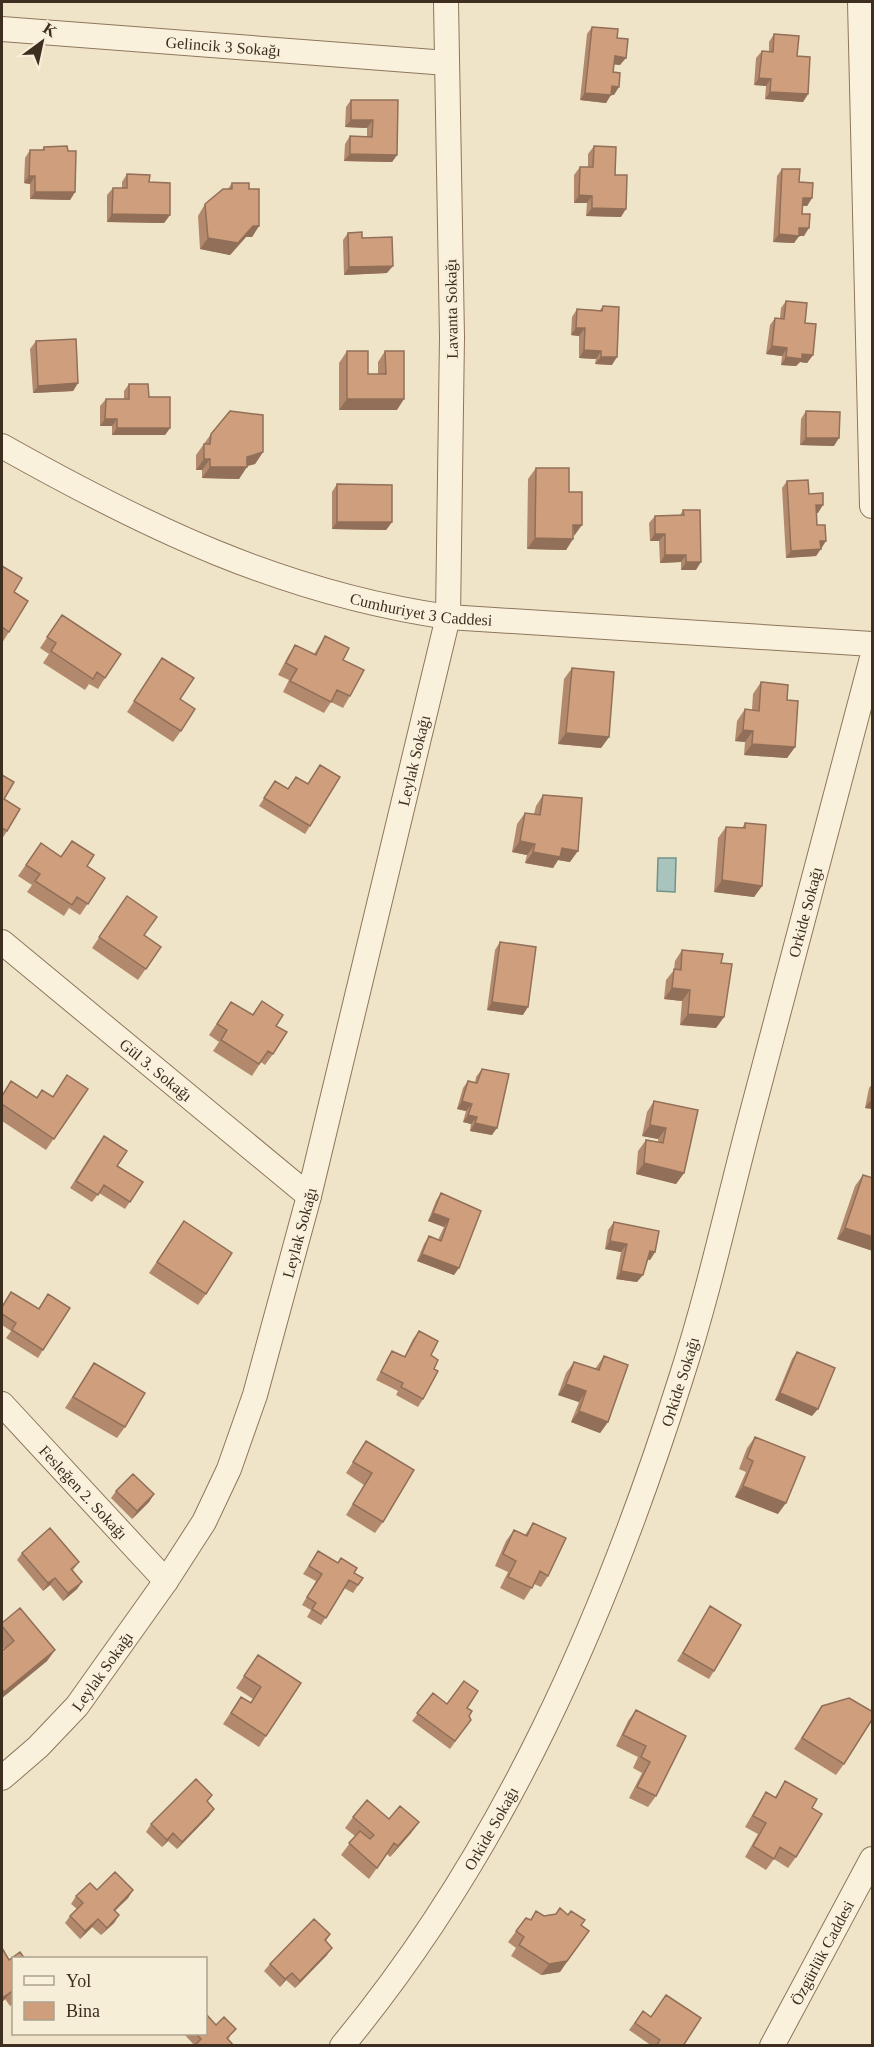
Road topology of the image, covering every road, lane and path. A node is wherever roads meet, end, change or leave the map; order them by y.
1 (446, 2) edge
2 (860, 2) edge
3 (2, 29) edge
4 (447, 63) junction
5 (2, 446) edge
6 (873, 506) edge
7 (448, 617) junction
8 (873, 644) edge
9 (873, 658) edge
10 (2, 942) edge
11 (309, 1196) junction
12 (2, 1404) edge
13 (166, 1581) junction
14 (2, 1778) edge
15 (873, 1859) edge
16 (342, 2046) edge
17 (772, 2046) edge

1 - 4 street, Lavanta Sokağı
2 - 6 street
3 - 4 street, Gelincik 3 Sokağı
4 - 7 street, Lavanta Sokağı
5 - 7 street, Cumhuriyet 3 Caddesi
7 - 8 street, Cumhuriyet 3 Caddesi
7 - 11 street, Leylak Sokağı
9 - 16 street, Orkide Sokağı
10 - 11 street, Gül 3. Sokağı
11 - 13 street, Leylak Sokağı
12 - 13 street, Fesleğen 2. Sokağı
13 - 14 street, Leylak Sokağı
15 - 17 street, Özgürlük Caddesi

